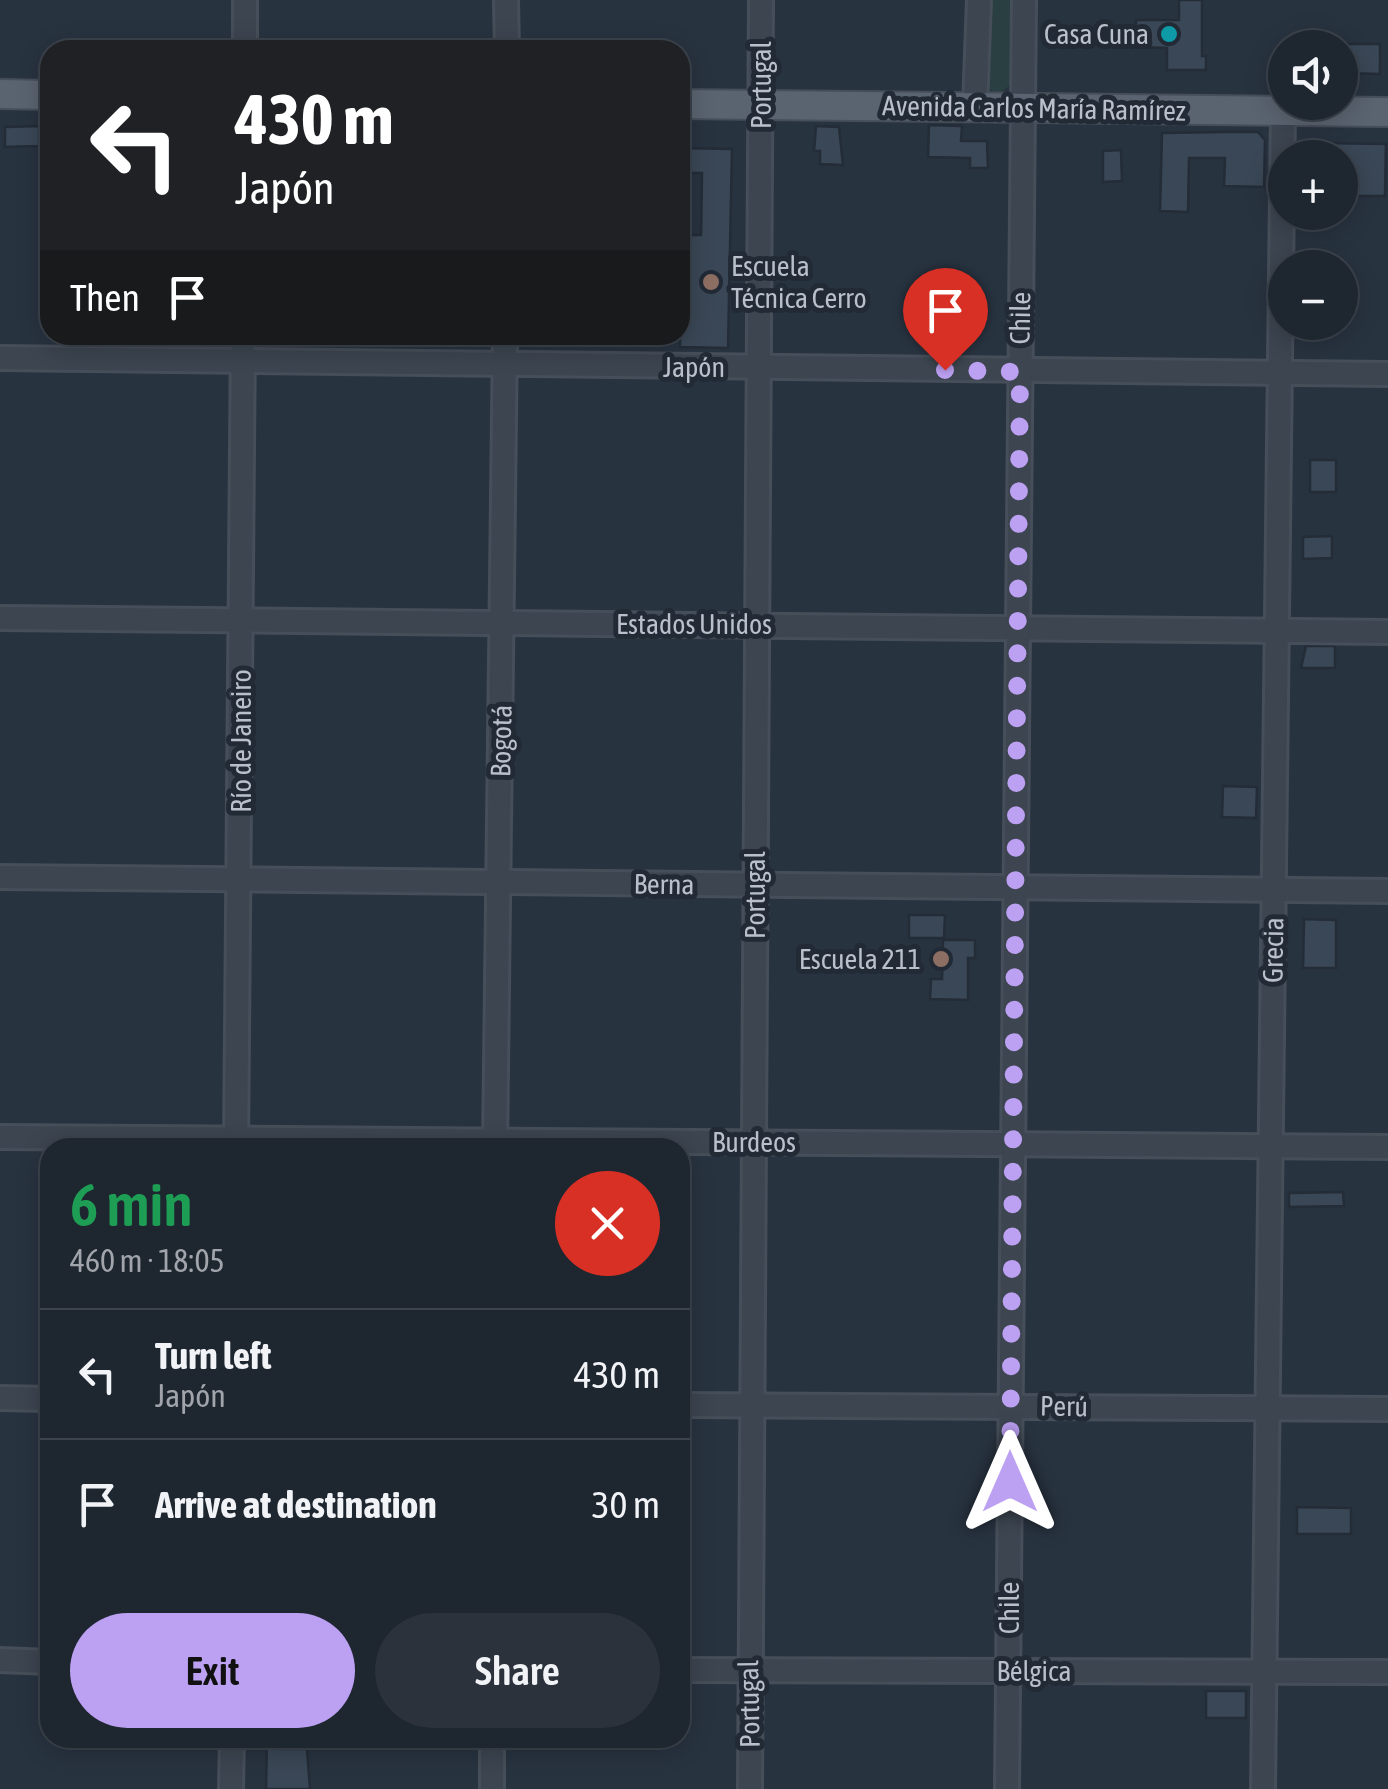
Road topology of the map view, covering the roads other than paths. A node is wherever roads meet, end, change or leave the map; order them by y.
1 (245, 0) edge
2 (506, 0) edge
3 (761, 0) edge
4 (980, 0) edge
5 (1024, 0) edge
6 (245, 40) edge
7 (506, 40) edge
8 (0, 94) edge
9 (40, 95) edge
10 (690, 104) edge
11 (761, 105) junction
12 (975, 106) junction
13 (1022, 106) junction
14 (1268, 110) edge
15 (1358, 111) edge
16 (1388, 112) edge
17 (1283, 120) edge
18 (243, 345) edge
19 (505, 345) edge
20 (0, 358) edge
21 (243, 362) junction
22 (505, 367) junction
23 (759, 368) junction
24 (1020, 372) junction
25 (1279, 374) junction
26 (1388, 374) edge
27 (0, 618) edge
28 (242, 621) junction
29 (502, 623) junction
30 (757, 624) junction
31 (1016, 626) junction
32 (1277, 631) junction
33 (1388, 632) edge
34 (0, 877) edge
35 (240, 882) junction
36 (496, 882) junction
37 (756, 885) junction
38 (1014, 888) junction
39 (1274, 890) junction
40 (1388, 891) edge
41 (0, 1138) edge
42 (236, 1138) edge
43 (495, 1138) edge
44 (40, 1139) edge
45 (690, 1142) edge
46 (753, 1142) junction
47 (1012, 1144) junction
48 (1271, 1146) junction
49 (1388, 1147) edge
50 (0, 1398) edge
51 (40, 1399) edge
52 (690, 1405) edge
53 (1010, 1406) junction
54 (752, 1407) junction
55 (1268, 1409) junction
56 (1388, 1409) edge
57 (0, 1660) edge
58 (40, 1662) edge
59 (690, 1670) edge
60 (748, 1670) junction
61 (1008, 1671) junction
62 (1265, 1672) junction
63 (1388, 1672) edge
64 (232, 1748) edge
65 (492, 1748) edge
66 (232, 1789) edge
67 (492, 1789) edge
68 (750, 1789) edge
69 (1007, 1789) edge
70 (1263, 1789) edge

1 - 6 street
2 - 7 street
3 - 11 street, Portugal
4 - 12 street
5 - 13 street, Chile
8 - 9 main road
10 - 11 main road, Avenida Carlos María Ramírez
11 - 12 main road, Avenida Carlos María Ramírez
11 - 23 street, Portugal
12 - 13 main road, Avenida Carlos María Ramírez
13 - 14 main road, Avenida Carlos María Ramírez
13 - 24 street, Chile
15 - 16 main road, Avenida Carlos María Ramírez
17 - 25 street, Grecia
18 - 21 street, Río de Janeiro
19 - 22 street, Bogotá
20 - 21 street, Japón
21 - 22 street, Japón
21 - 28 street, Río de Janeiro
22 - 23 street, Japón
22 - 29 street, Bogotá
23 - 24 street, Japón
23 - 30 street, Portugal
24 - 25 street, Japón
24 - 31 street, Chile
25 - 26 street, Japón
25 - 32 street, Grecia
27 - 28 street, Estados Unidos
28 - 29 street, Estados Unidos
28 - 35 street, Río de Janeiro
29 - 30 street, Estados Unidos
29 - 36 street, Bogotá
30 - 31 street, Estados Unidos
30 - 37 street, Portugal
31 - 32 street, Estados Unidos
31 - 38 street, Chile
32 - 33 street, Estados Unidos
32 - 39 street, Grecia
34 - 35 street, Berna
35 - 36 street, Berna
35 - 42 street, Río de Janeiro
36 - 37 street, Berna
36 - 43 street, Bogotá
37 - 38 street, Berna
37 - 46 street, Portugal
38 - 39 street, Berna
38 - 47 street, Chile
39 - 40 street, Berna
39 - 48 street, Grecia
41 - 44 street, Burdeos
45 - 46 street, Burdeos
46 - 47 street, Burdeos
46 - 54 street, Portugal
47 - 48 street, Burdeos
47 - 53 street, Chile
48 - 49 street, Burdeos
48 - 55 street, Grecia
50 - 51 street
52 - 54 street, Perú
53 - 54 street, Perú
53 - 55 street, Perú
53 - 61 street, Chile
54 - 60 street, Portugal
55 - 56 street, Perú
55 - 62 street, Grecia
57 - 58 street
59 - 60 street, Bélgica
60 - 61 street, Bélgica
60 - 68 street, Portugal
61 - 62 street, Bélgica
61 - 69 street, Chile
62 - 63 street, Bélgica
62 - 70 street, Grecia
64 - 66 street
65 - 67 street

